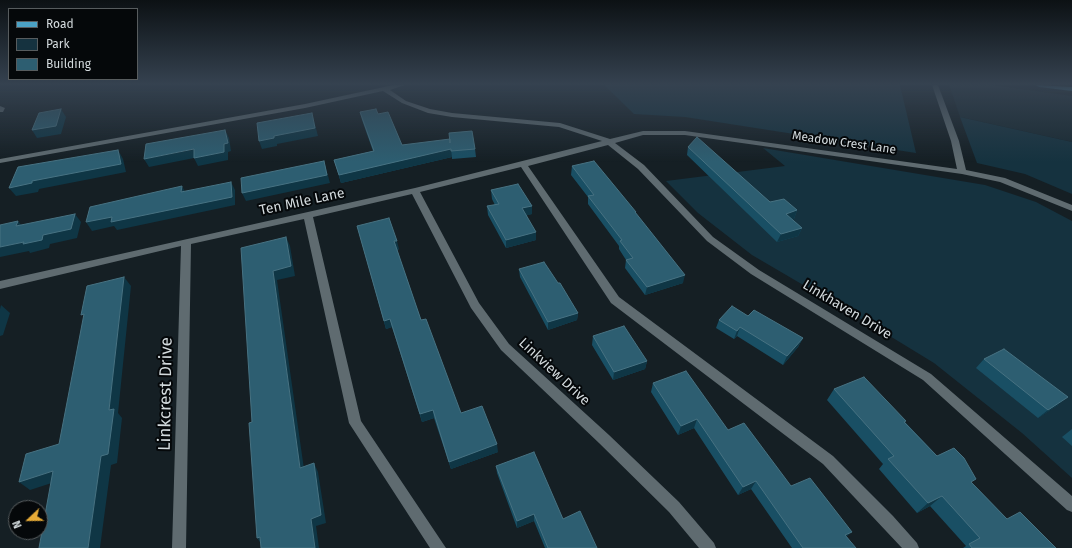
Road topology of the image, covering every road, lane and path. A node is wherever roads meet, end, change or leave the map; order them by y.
1 (274, 111) edge
2 (427, 111) edge
3 (944, 111) edge
4 (608, 141) junction
5 (0, 161) edge
6 (523, 164) junction
7 (962, 172) junction
8 (415, 192) junction
9 (1072, 208) edge
10 (308, 215) junction
11 (186, 242) junction
12 (0, 285) edge
13 (1072, 505) edge
14 (179, 548) edge
15 (439, 548) edge
16 (709, 548) edge
17 (912, 548) edge

1 - 5 street
2 - 4 street
3 - 7 street
4 - 6 street, Ten Mile Lane
4 - 7 street, Meadow Crest Lane
4 - 13 street, Linkhaven Drive
6 - 8 street, Ten Mile Lane
6 - 17 street
7 - 9 street, Meadow Crest Lane
8 - 10 street, Ten Mile Lane
8 - 16 street, Linkview Drive
10 - 11 street, Ten Mile Lane
10 - 15 street
11 - 12 street, Ten Mile Lane
11 - 14 street, Linkcrest Drive

